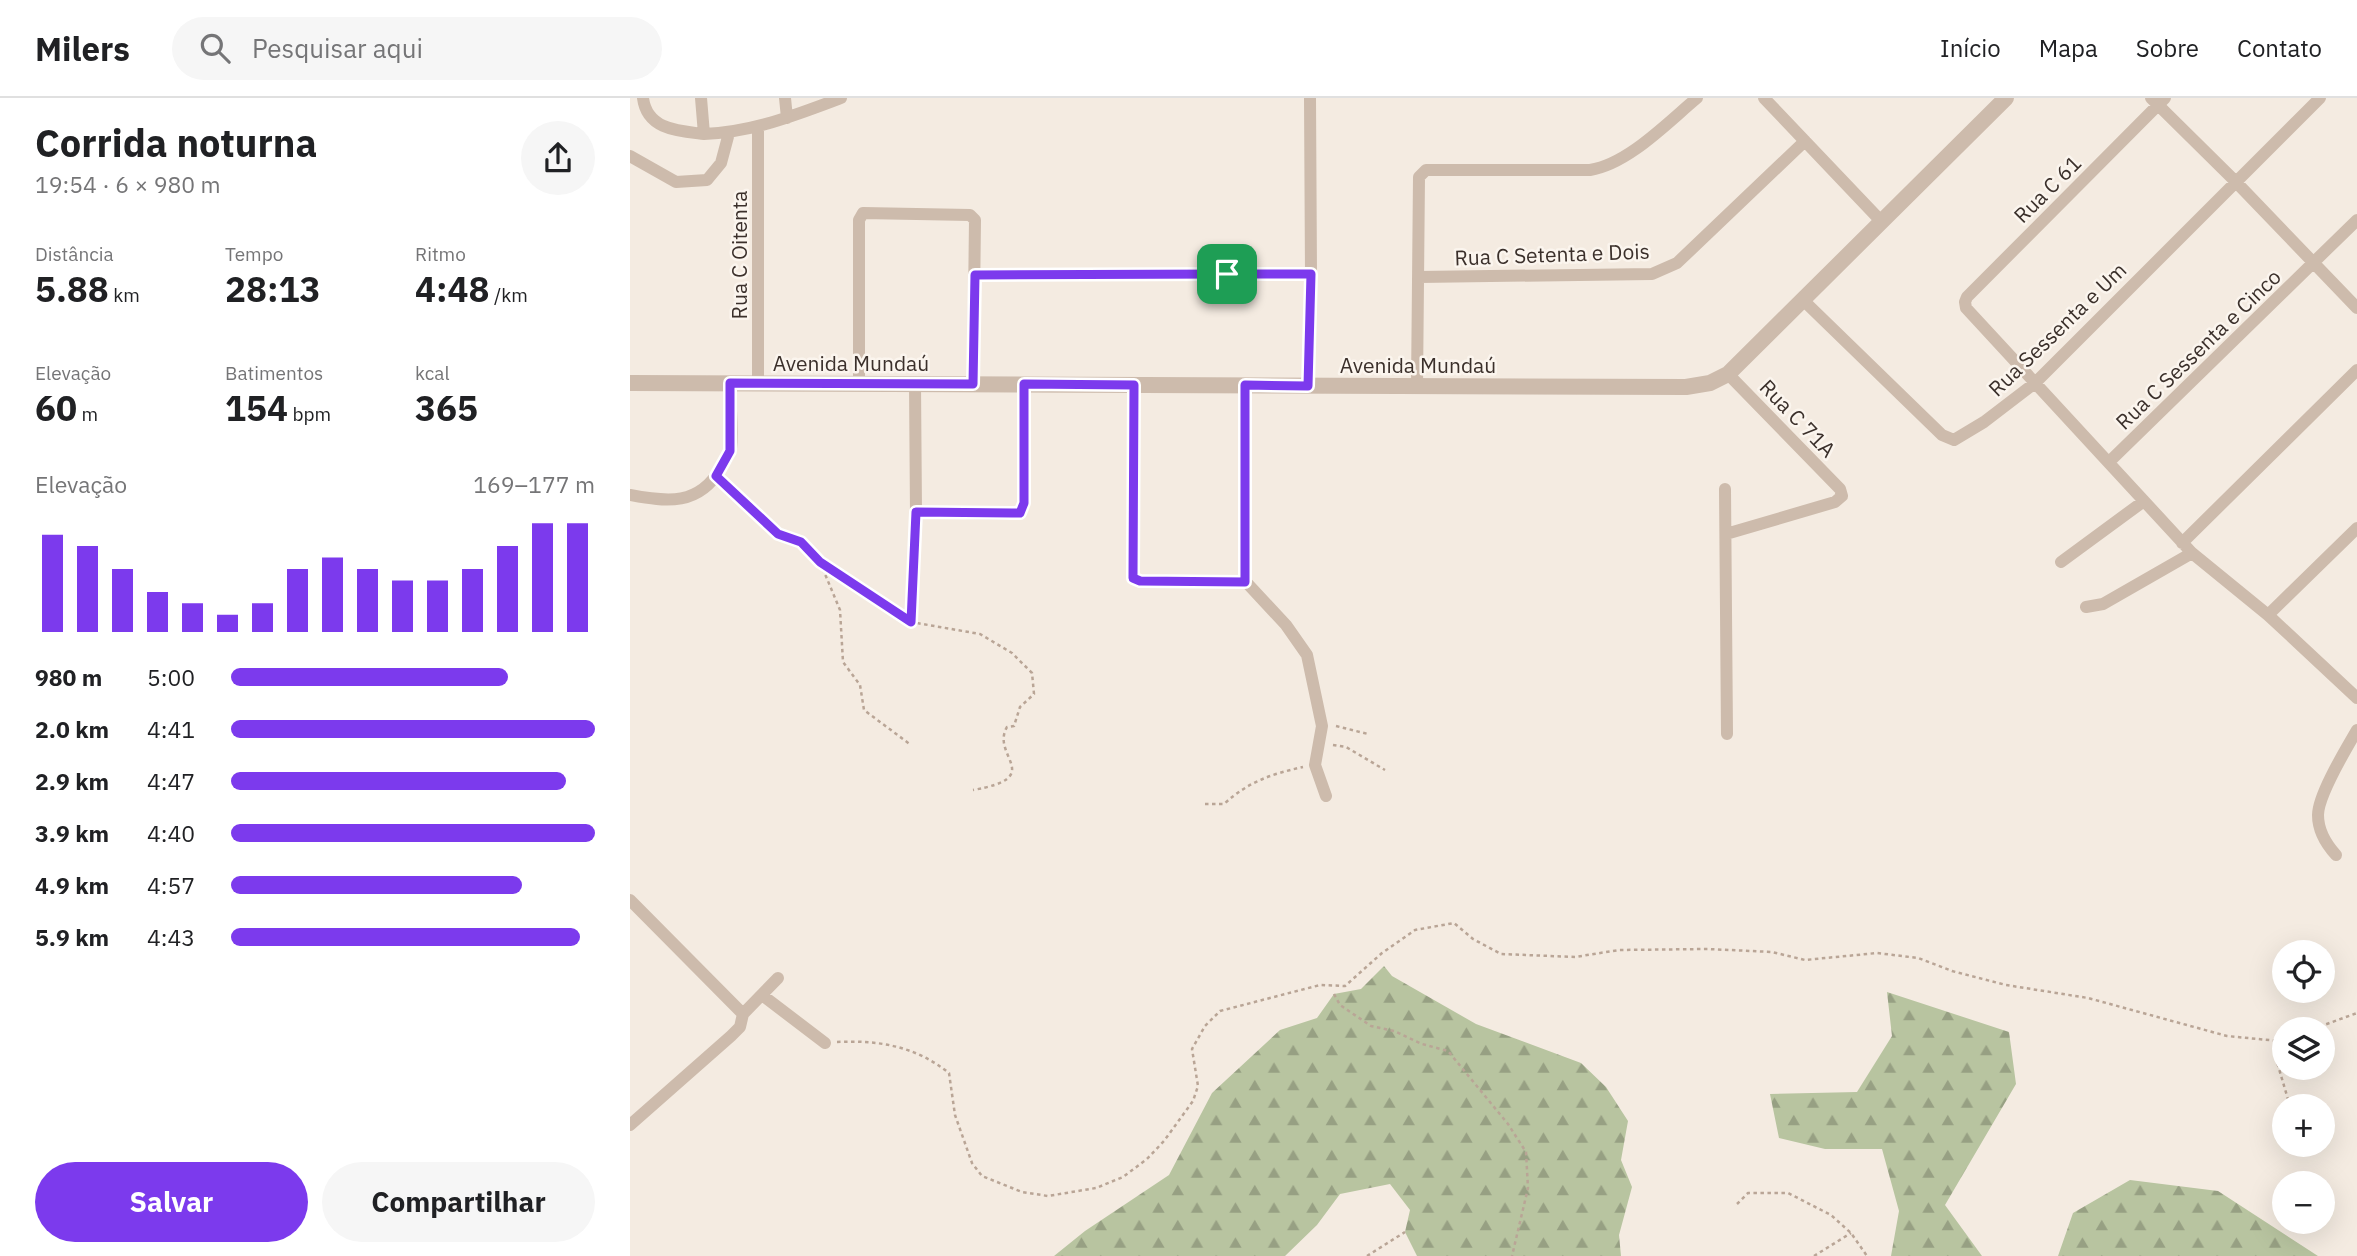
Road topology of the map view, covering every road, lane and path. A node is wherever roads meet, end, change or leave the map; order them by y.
1 (643, 98) edge
2 (701, 98) edge
3 (785, 98) edge
4 (841, 98) edge
5 (1310, 98) edge
6 (1764, 98) edge
7 (2006, 98) edge
8 (2320, 98) edge
9 (2158, 100) edge
10 (1689, 101) edge
11 (787, 118) junction
12 (758, 127) junction
13 (729, 133) junction
14 (704, 134) junction
15 (1805, 141) junction
16 (630, 156) edge
17 (2235, 181) junction
18 (1880, 220) junction
19 (2357, 220) edge
20 (2314, 264) junction
21 (1311, 274) junction
22 (975, 275) junction
23 (1419, 277) junction
24 (1803, 300) junction
25 (2357, 308) edge
26 (2357, 370) edge
27 (1728, 373) junction
28 (630, 383) edge
29 (730, 383) junction
30 (758, 383) junction
31 (859, 383) junction
32 (2035, 383) junction
33 (915, 384) junction
34 (973, 384) junction
35 (1024, 384) junction
36 (1134, 385) junction
37 (1245, 385) junction
38 (1308, 386) junction
39 (1417, 386) junction
40 (2109, 462) junction
41 (716, 476) junction
42 (1726, 489) dead end
43 (630, 495) edge
44 (2144, 501) junction
45 (916, 512) junction
46 (2357, 528) edge
47 (1726, 534) junction
48 (2182, 543) junction
49 (2192, 553) junction
50 (820, 562) junction
51 (2061, 562) dead end
52 (1245, 582) junction
53 (2086, 607) dead end
54 (2269, 615) junction
55 (911, 622) junction
56 (2354, 691) edge
57 (1322, 726) junction
58 (2357, 730) edge
59 (1368, 734) dead end
60 (1727, 734) dead end
61 (1320, 742) junction
62 (911, 745) dead end
63 (1315, 765) junction
64 (1385, 770) dead end
65 (973, 790) dead end
66 (1326, 796) dead end
67 (1205, 804) dead end
68 (2336, 855) dead end
69 (630, 900) edge
70 (778, 978) dead end
71 (1334, 994) dead end
72 (762, 995) junction
73 (2357, 1013) edge
74 (743, 1014) junction
75 (2335, 1021) edge
76 (2272, 1040) edge
77 (825, 1043) joint
78 (630, 1125) edge
79 (1737, 1204) dead end
80 (1405, 1232) dead end
81 (1851, 1233) junction
82 (1367, 1256) edge
83 (1512, 1256) edge
84 (1814, 1256) edge
85 (1867, 1256) edge

1 - 14 street
2 - 14 street
3 - 11 street
4 - 11 street
5 - 21 street
6 - 15 street
7 - 18 street, Avenida Mundaú
8 - 17 street, Rua Sessenta e Um
9 - 17 street
9 - 32 street, Rua C 61
10 - 23 street
11 - 12 street
12 - 13 street
12 - 30 street, Rua C Oitenta
13 - 14 street
13 - 16 street
15 - 18 street
15 - 23 street, Rua C Setenta e Dois
17 - 20 street
17 - 32 street, Rua Sessenta e Um
18 - 24 street, Avenida Mundaú
19 - 20 street, Rua C Sessenta e Cinco
20 - 25 street
20 - 40 street, Rua C Sessenta e Cinco
21 - 22 street
21 - 38 street
22 - 31 street
22 - 34 street
23 - 39 street
24 - 27 street, Avenida Mundaú
24 - 32 street, Rua Sessenta e Um
26 - 48 street
27 - 39 street, Avenida Mundaú
27 - 47 street, Rua C 71A
28 - 29 street, Avenida Mundaú
29 - 30 street, Avenida Mundaú
29 - 41 street
30 - 31 street, Avenida Mundaú
31 - 33 street, Avenida Mundaú
32 - 40 street
33 - 34 street, Avenida Mundaú
33 - 45 street
34 - 35 street, Avenida Mundaú
35 - 36 street, Avenida Mundaú
35 - 45 street
36 - 37 street, Avenida Mundaú
36 - 52 street
37 - 38 street, Avenida Mundaú
37 - 52 street
38 - 39 street, Avenida Mundaú
40 - 44 street
41 - 43 street
41 - 50 path
42 - 47 street
44 - 48 street
44 - 51 street
45 - 55 path
46 - 54 street
47 - 60 street
48 - 49 street
49 - 53 street
49 - 54 street
50 - 55 path
50 - 62 path
52 - 57 street
54 - 56 street
55 - 65 path
57 - 59 path
57 - 61 street
58 - 68 street
61 - 63 street
61 - 64 path
63 - 66 street
63 - 67 path
69 - 74 street
70 - 72 street
71 - 83 path
72 - 74 street
72 - 77 street
73 - 75 path
74 - 78 street
76 - 77 path
79 - 81 path
80 - 82 path
81 - 84 path
81 - 85 path

